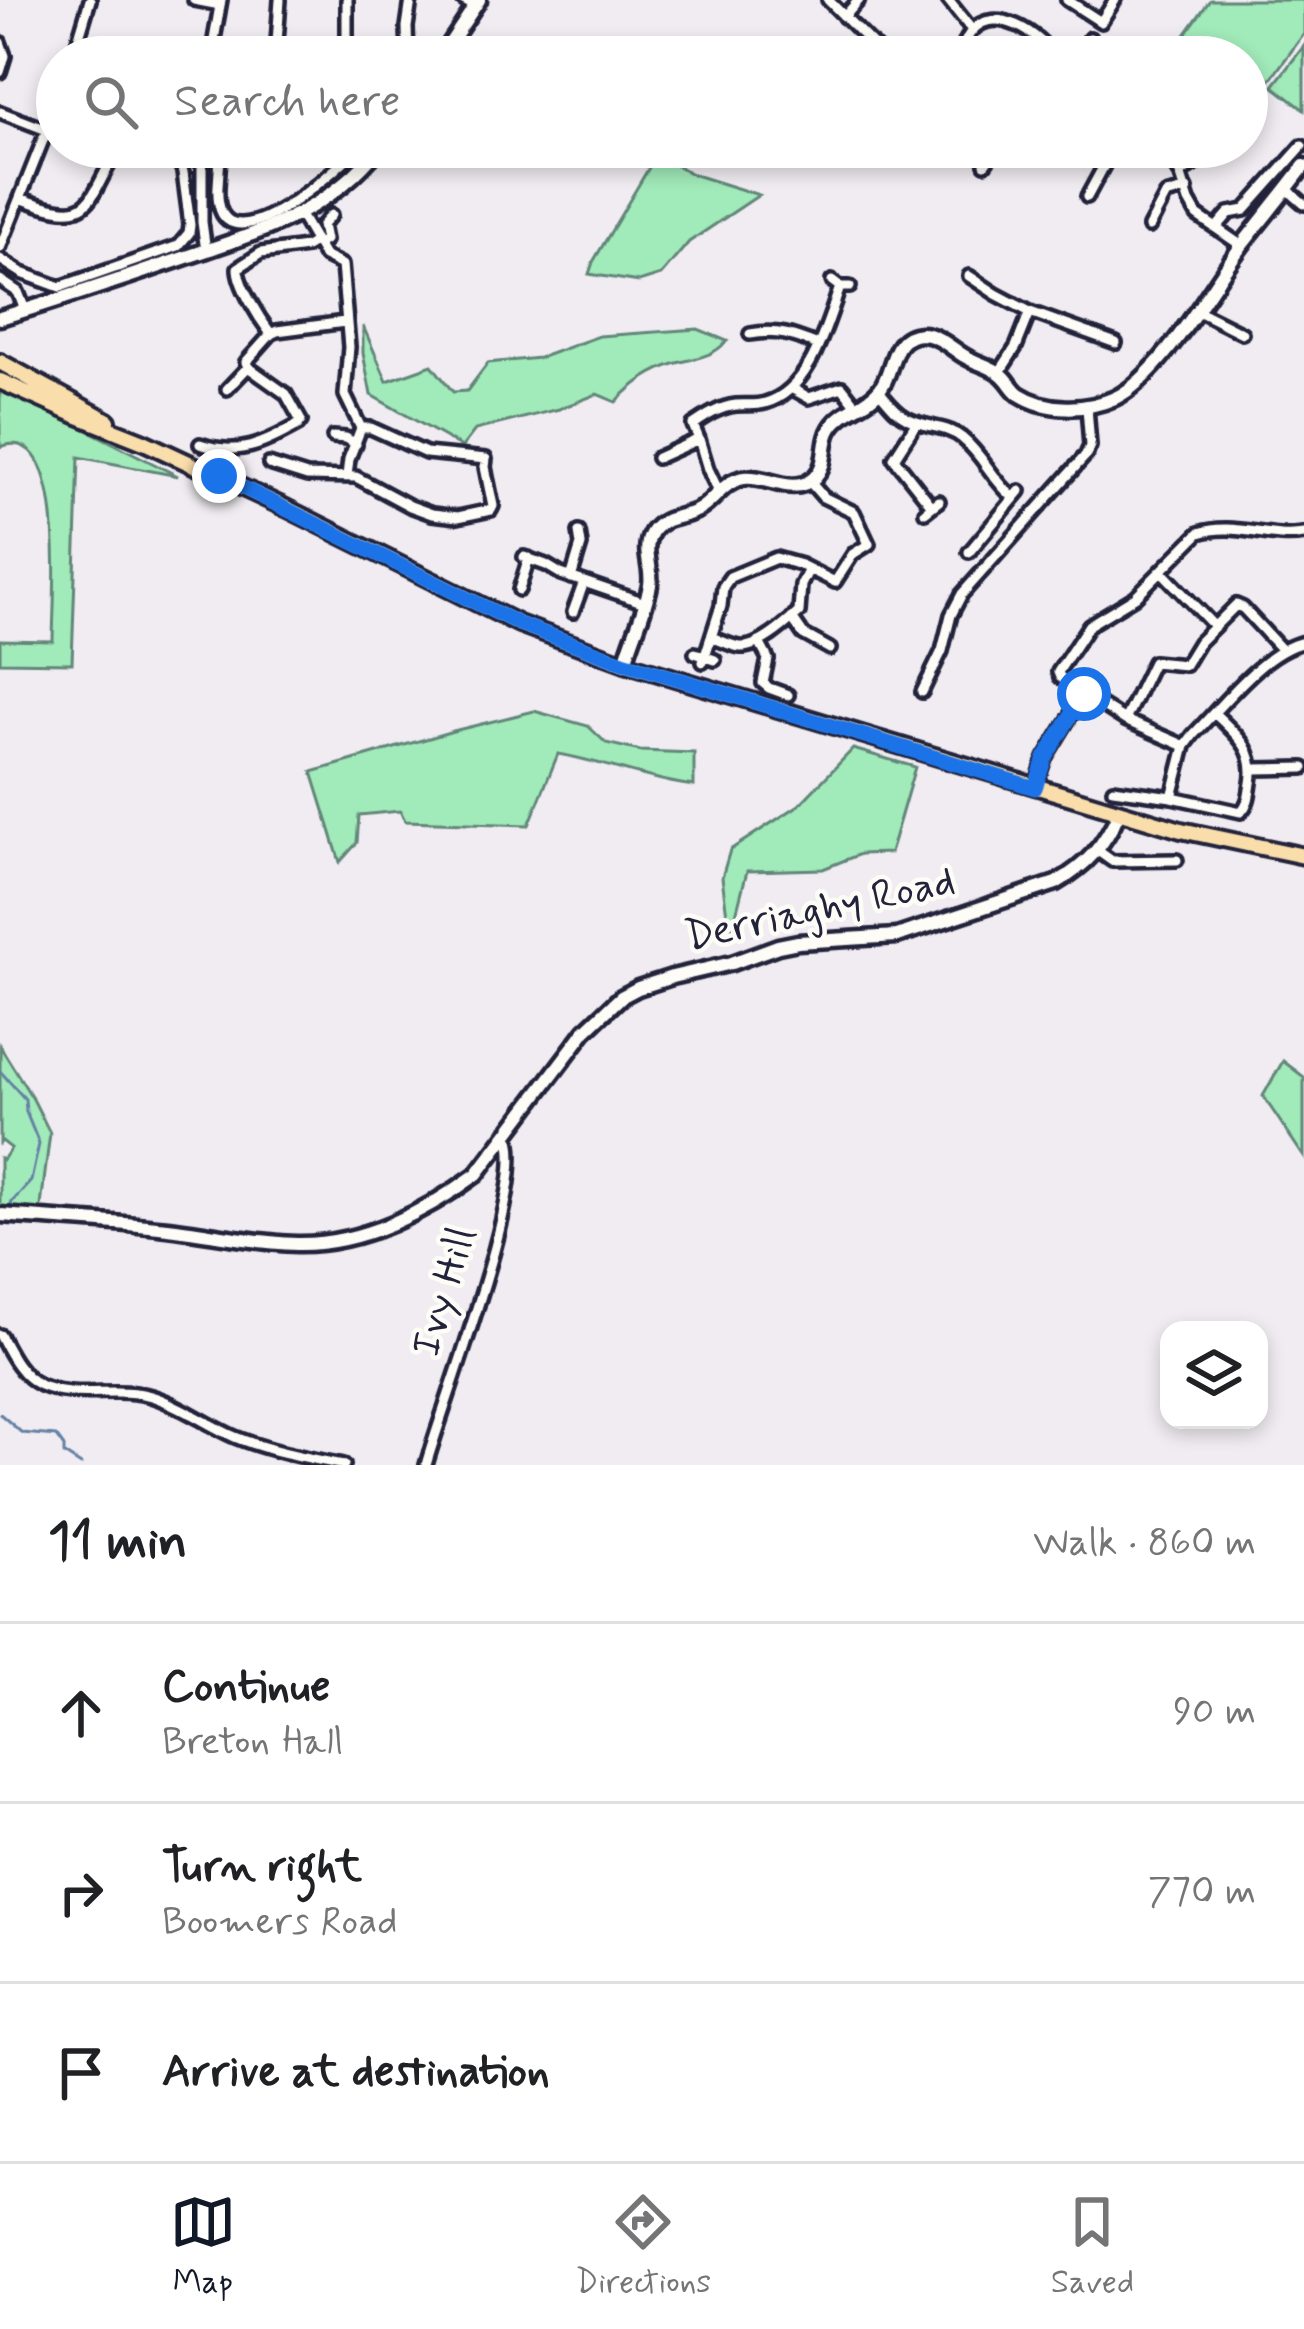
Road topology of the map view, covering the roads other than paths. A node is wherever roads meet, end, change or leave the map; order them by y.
1 (90, 0) edge
2 (194, 0) edge
3 (280, 0) edge
4 (347, 0) edge
5 (411, 0) edge
6 (828, 0) edge
7 (859, 0) edge
8 (948, 0) edge
9 (1067, 0) edge
10 (1115, 0) edge
11 (472, 2) edge
12 (221, 3) edge
13 (844, 17) junction
14 (972, 30) junction
15 (79, 36) edge
16 (215, 36) edge
17 (277, 36) edge
18 (346, 36) edge
19 (407, 36) edge
20 (453, 36) edge
21 (864, 36) edge
22 (969, 36) edge
23 (1033, 36) edge
24 (0, 42) edge
25 (0, 72) edge
26 (0, 112) edge
27 (36, 126) edge
28 (1302, 146) edge
29 (36, 158) edge
30 (1304, 166) edge
31 (109, 168) edge
32 (182, 168) edge
33 (202, 168) edge
34 (221, 168) edge
35 (336, 168) edge
36 (359, 168) edge
37 (1107, 168) edge
38 (1176, 168) edge
39 (1189, 168) edge
40 (1180, 173) junction
41 (1186, 189) junction
42 (1287, 189) junction
43 (1087, 197) dead end
44 (20, 198) junction
45 (1146, 200) dead end
46 (1304, 204) edge
47 (1159, 206) junction
48 (300, 215) junction
49 (331, 215) dead end
50 (1149, 227) dead end
51 (1216, 227) junction
52 (317, 243) junction
53 (1242, 246) junction
54 (0, 248) edge
55 (206, 250) junction
56 (1, 261) edge
57 (969, 276) dead end
58 (0, 280) edge
59 (841, 285) dead end
60 (25, 310) junction
61 (1196, 310) junction
62 (1030, 312) junction
63 (3, 318) edge
64 (345, 322) junction
65 (1242, 333) dead end
66 (271, 334) junction
67 (750, 334) dead end
68 (1116, 343) dead end
69 (818, 345) junction
70 (0, 362) edge
71 (248, 367) junction
72 (999, 373) junction
73 (0, 376) edge
74 (227, 389) dead end
75 (794, 389) junction
76 (879, 391) junction
77 (857, 406) junction
78 (1087, 407) junction
79 (917, 422) junction
80 (270, 426) dead end
81 (361, 428) junction
82 (276, 437) junction
83 (333, 437) dead end
84 (700, 440) junction
85 (144, 442) junction
86 (200, 444) dead end
87 (356, 445) junction
88 (425, 453) junction
89 (657, 458) dead end
90 (269, 464) dead end
91 (420, 469) dead end
92 (346, 476) junction
93 (810, 482) junction
94 (719, 492) junction
95 (931, 506) dead end
96 (579, 532) dead end
97 (1304, 534) edge
98 (970, 552) dead end
99 (808, 569) junction
100 (1162, 572) junction
101 (571, 578) junction
102 (584, 582) junction
103 (523, 584) dead end
104 (645, 603) junction
105 (573, 613) dead end
106 (792, 618) junction
107 (1214, 626) junction
108 (828, 632) dead end
109 (711, 637) junction
110 (759, 642) junction
111 (1304, 642) edge
112 (1282, 650) junction
113 (704, 658) dead end
114 (626, 663) junction
115 (785, 678) dead end
116 (921, 685) dead end
117 (1084, 694) junction
118 (1214, 713) junction
119 (1125, 720) junction
120 (1185, 746) junction
121 (1304, 768) edge
122 (1254, 769) junction
123 (1115, 786) dead end
124 (1035, 788) junction
125 (1172, 797) junction
126 (1119, 812) junction
127 (1098, 851) junction
128 (1173, 856) dead end
129 (1304, 856) edge
130 (508, 1137) junction
131 (0, 1215) edge
132 (0, 1335) edge
133 (344, 1465) edge
134 (426, 1465) edge

1 - 15 street
2 - 12 street
3 - 17 street
4 - 18 street
5 - 19 street
6 - 13 street
7 - 13 street
8 - 14 street
9 - 10 street
11 - 20 street
12 - 16 street
13 - 21 street
14 - 22 street
14 - 23 street
24 - 25 street
26 - 27 street
28 - 51 street
29 - 44 street
30 - 42 street
31 - 44 street
32 - 56 street
33 - 55 street
34 - 35 street
36 - 48 street
37 - 43 street
38 - 40 street
39 - 40 street
40 - 41 street
41 - 47 street
41 - 51 street
42 - 46 street
42 - 53 street
44 - 54 street
45 - 47 street
47 - 50 street
48 - 52 street
48 - 55 street
49 - 52 street
51 - 53 street
52 - 64 street
52 - 66 street
53 - 61 street
55 - 60 street
57 - 62 street
58 - 60 street
59 - 69 street
60 - 63 street
61 - 65 street
61 - 78 street
62 - 68 street
62 - 72 street
64 - 66 street
64 - 81 street
66 - 71 street
67 - 69 street
69 - 75 street
70 - 85 main road
71 - 74 street
71 - 82 street
72 - 76 street
72 - 78 street
73 - 85 main road
75 - 77 street
75 - 84 street
76 - 77 street
76 - 79 street
77 - 93 street
78 - 116 street
79 - 95 street
79 - 98 street
80 - 82 street
81 - 87 street
81 - 88 street
82 - 86 street
83 - 87 street
84 - 89 street
84 - 94 street
85 - 114 main road
87 - 92 street
88 - 91 street
88 - 92 street
90 - 92 street
93 - 94 street
93 - 99 street
94 - 104 street
96 - 101 street
97 - 100 street
99 - 106 street
99 - 109 street
100 - 107 street
100 - 117 street
101 - 102 street
101 - 103 street
102 - 104 street
102 - 105 street
104 - 114 street
106 - 108 street
106 - 110 street
107 - 112 street
107 - 119 street
109 - 110 street
109 - 113 street
110 - 115 street
111 - 112 street
112 - 118 street
114 - 124 main road
117 - 119 street
117 - 124 street
118 - 120 street
118 - 122 street
119 - 120 street
120 - 125 street
121 - 122 street
122 - 125 street
123 - 125 street
124 - 126 main road
126 - 127 street, Derriaghy Road
126 - 129 main road
127 - 128 street
127 - 130 street, Derriaghy Road
130 - 131 street, Derriaghy Road
130 - 134 street, Ivy Hill
132 - 133 street

